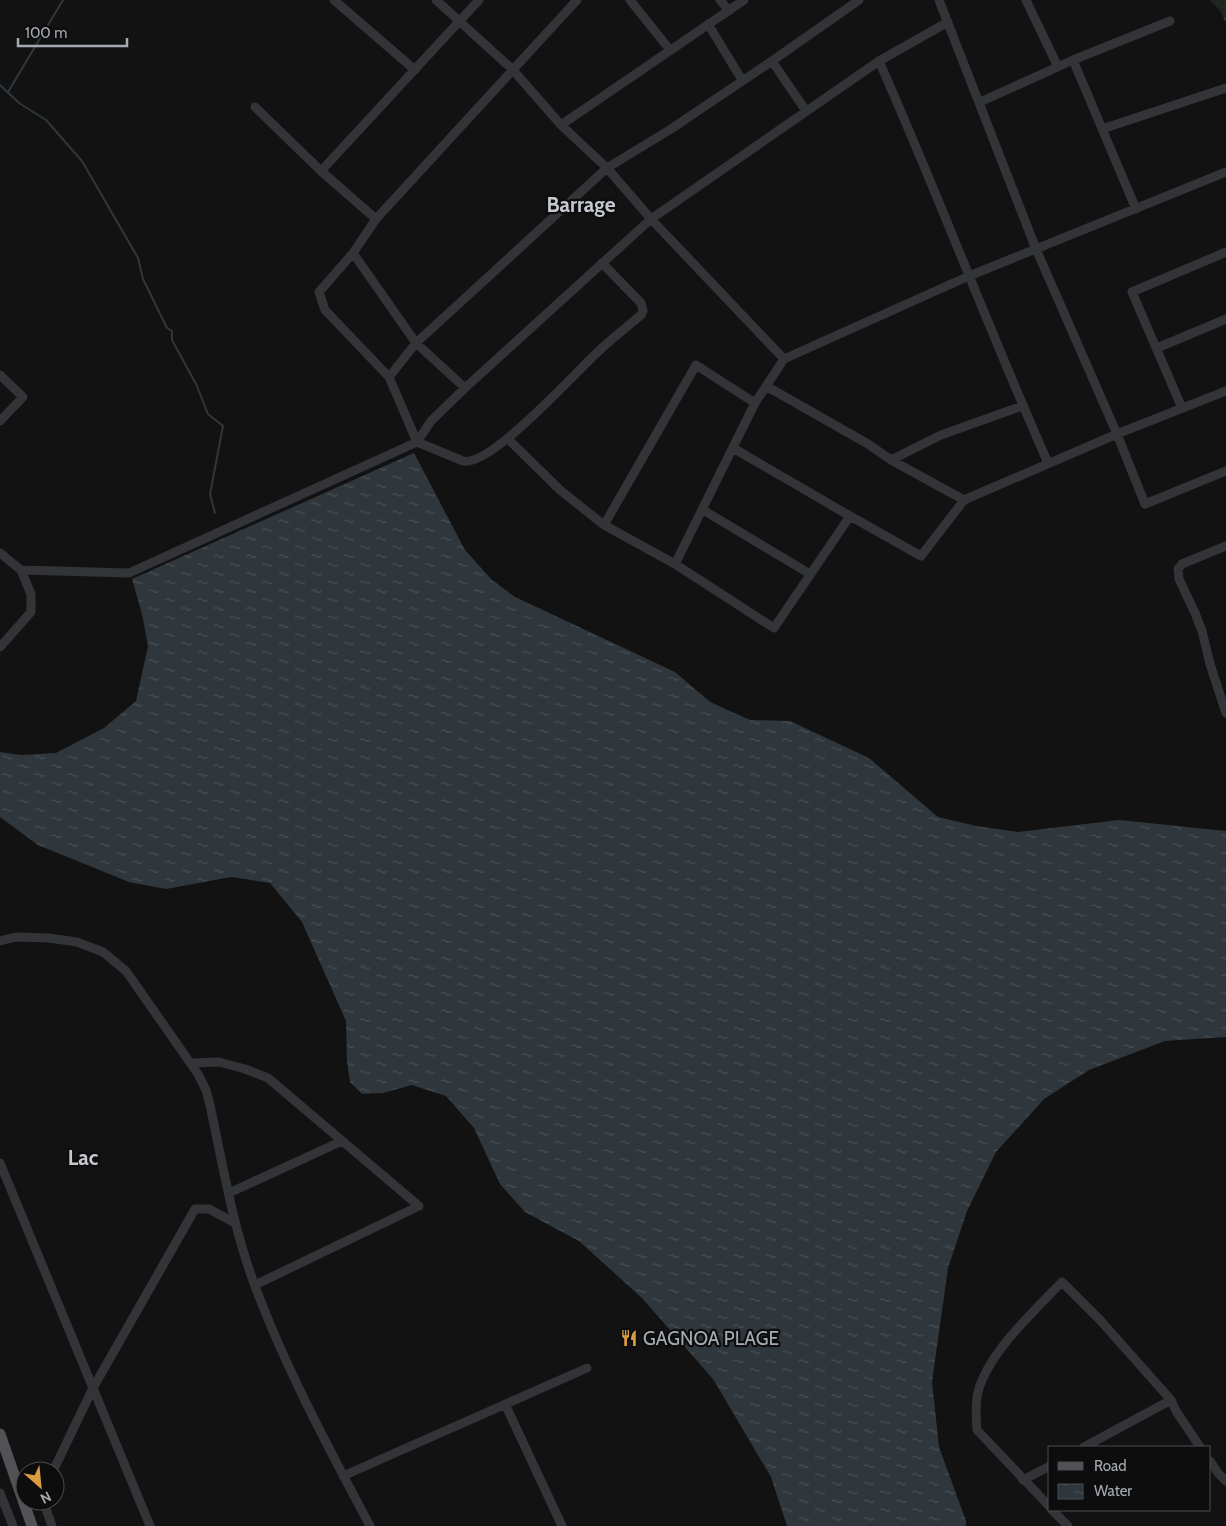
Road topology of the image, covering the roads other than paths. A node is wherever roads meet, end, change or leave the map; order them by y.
1 (334, 0) edge
2 (436, 0) edge
3 (479, 0) edge
4 (577, 0) edge
5 (630, 0) edge
6 (720, 0) edge
7 (744, 0) edge
8 (859, 0) edge
9 (939, 0) edge
10 (1026, 0) edge
11 (729, 11) junction
12 (460, 21) junction
13 (1170, 21) dead end
14 (948, 22) junction
15 (708, 24) junction
16 (670, 50) junction
17 (1073, 60) junction
18 (772, 61) junction
19 (879, 61) junction
20 (1058, 67) junction
21 (415, 70) junction
22 (513, 70) junction
23 (742, 80) junction
24 (1226, 88) edge
25 (980, 102) junction
26 (255, 108) dead end
27 (806, 111) junction
28 (561, 126) junction
29 (1102, 129) junction
30 (606, 168) junction
31 (321, 171) junction
32 (1226, 172) edge
33 (1136, 209) junction
34 (376, 219) junction
35 (651, 219) junction
36 (1036, 249) junction
37 (1226, 252) edge
38 (353, 253) junction
39 (602, 262) junction
40 (969, 276) junction
41 (1226, 319) edge
42 (416, 343) junction
43 (1157, 348) junction
44 (784, 359) junction
45 (0, 375) edge
46 (389, 377) junction
47 (766, 386) junction
48 (465, 388) junction
49 (1226, 391) edge
50 (755, 403) junction
51 (1022, 406) junction
52 (1182, 408) junction
53 (0, 421) edge
54 (1118, 434) junction
55 (508, 440) junction
56 (418, 442) junction
57 (733, 448) junction
58 (891, 460) junction
59 (1048, 463) junction
60 (1226, 471) edge
61 (964, 500) junction
62 (702, 510) junction
63 (850, 516) junction
64 (604, 525) junction
65 (1226, 546) edge
66 (0, 553) edge
67 (675, 564) junction
68 (21, 570) junction
69 (810, 574) junction
70 (0, 647) edge
71 (1226, 713) edge
72 (0, 941) edge
73 (190, 1063) junction
74 (342, 1141) junction
75 (0, 1163) edge
76 (229, 1193) junction
77 (235, 1223) junction
78 (254, 1285) junction
79 (587, 1368) dead end
80 (93, 1388) junction
81 (1171, 1400) junction
82 (505, 1404) junction
83 (0, 1434) edge
84 (1086, 1446) edge
85 (1199, 1446) edge
86 (58, 1461) edge
87 (1211, 1462) edge
88 (1048, 1467) edge
89 (343, 1476) junction
90 (1023, 1480) junction
91 (1226, 1481) edge
92 (0, 1493) edge
93 (1048, 1505) edge
94 (46, 1511) edge
95 (1054, 1511) edge
96 (12, 1526) edge
97 (32, 1526) edge
98 (52, 1526) edge
99 (150, 1526) edge
100 (370, 1526) edge
101 (562, 1526) edge
102 (1068, 1526) edge

1 - 21 street
2 - 12 street
3 - 12 street
4 - 22 street
5 - 16 street
6 - 11 street
7 - 11 street
8 - 18 street
9 - 14 street
10 - 20 street
11 - 15 street
12 - 21 street
12 - 22 street
13 - 17 street
14 - 19 street
14 - 25 street
15 - 16 street
15 - 23 street
16 - 28 street
17 - 20 street
17 - 29 street
18 - 23 street
18 - 27 street
19 - 27 street
19 - 40 street
20 - 25 street
21 - 31 street
22 - 28 street
22 - 34 street
23 - 30 street
24 - 29 street
25 - 36 street
26 - 31 street
27 - 35 street
28 - 30 street
29 - 33 street
30 - 35 street
30 - 42 street
31 - 34 street
32 - 33 street
33 - 36 street
34 - 38 street
35 - 39 street
35 - 44 street
36 - 40 street
36 - 54 street
37 - 43 street
38 - 42 street
38 - 46 street
39 - 48 street
39 - 55 street
40 - 44 street
40 - 51 street
41 - 43 street
42 - 46 street
42 - 48 street
43 - 52 street
44 - 47 street
45 - 53 street
46 - 56 street
47 - 50 street
47 - 58 street
48 - 56 street
49 - 52 street
50 - 57 street
50 - 64 street
51 - 58 street
51 - 59 street
52 - 54 street
54 - 59 street
54 - 60 street
55 - 56 street
55 - 64 street
56 - 68 street
57 - 62 street
57 - 63 street
58 - 61 street
59 - 61 street
61 - 63 street
62 - 67 street
62 - 69 street
63 - 69 street
64 - 67 street
65 - 71 street
66 - 68 street
67 - 69 street
68 - 70 street
72 - 73 street
73 - 74 street
73 - 76 street
74 - 76 street
74 - 78 street
75 - 80 street
76 - 77 street
77 - 78 street
77 - 80 street
78 - 89 street
79 - 82 street
80 - 86 street
80 - 99 street
81 - 84 street
81 - 85 street
81 - 90 street
82 - 89 street
82 - 101 street
83 - 97 main road
87 - 91 street
88 - 90 street
89 - 100 street
90 - 93 street
92 - 96 street
94 - 98 street
95 - 102 street

